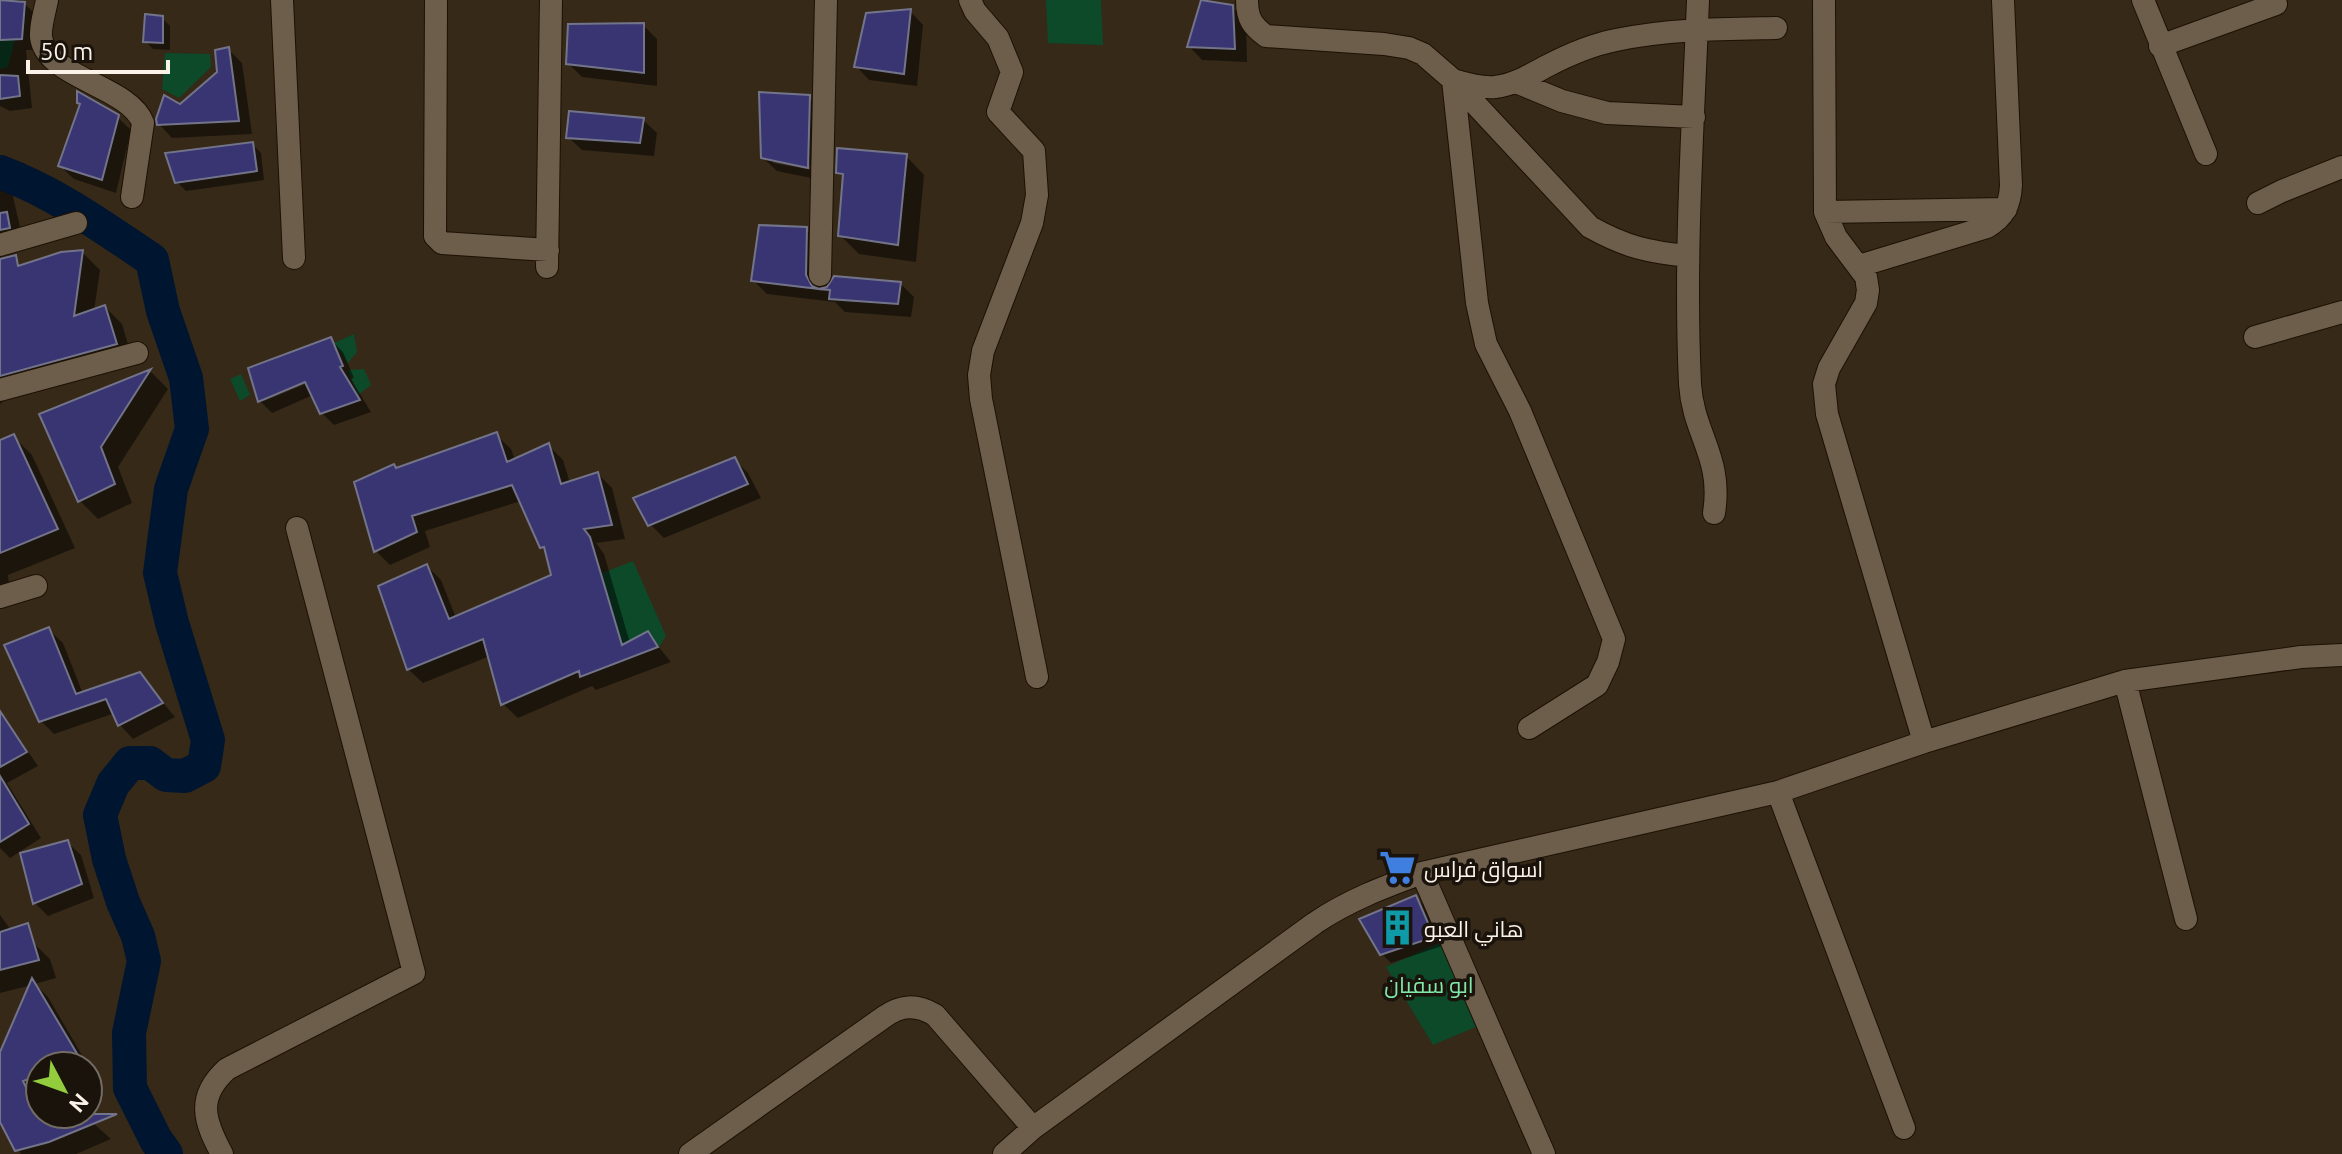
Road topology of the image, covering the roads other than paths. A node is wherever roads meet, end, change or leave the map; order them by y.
1 (47, 0) edge
2 (282, 0) edge
3 (436, 0) edge
4 (551, 0) edge
5 (826, 0) edge
6 (970, 0) edge
7 (1247, 0) edge
8 (1698, 0) edge
9 (1824, 0) edge
10 (2003, 0) edge
11 (2143, 0) edge
12 (2276, 4) dead end
13 (1776, 28) dead end
14 (1697, 29) junction
15 (2160, 46) junction
16 (1453, 80) junction
17 (1516, 82) junction
18 (1694, 117) junction
19 (2206, 154) dead end
20 (2342, 167) edge
21 (132, 197) dead end
22 (2258, 203) dead end
23 (2006, 209) junction
24 (1825, 212) junction
25 (76, 223) dead end
26 (0, 245) edge
27 (1688, 256) junction
28 (294, 258) dead end
29 (1859, 266) junction
30 (820, 275) dead end
31 (2342, 312) edge
32 (2255, 337) dead end
33 (137, 353) dead end
34 (0, 390) edge
35 (1714, 513) dead end
36 (297, 528) dead end
37 (36, 586) dead end
38 (0, 597) edge
39 (2342, 655) edge
40 (1037, 677) dead end
41 (2125, 681) junction
42 (1529, 728) dead end
43 (1924, 742) junction
44 (1778, 792) junction
45 (1422, 873) junction
46 (2186, 919) dead end
47 (1033, 1128) junction
48 (1904, 1128) dead end
49 (222, 1154) edge
50 (690, 1154) edge
51 (1004, 1154) edge
52 (1544, 1154) edge

1 - 21 street
2 - 28 street
3 - 4 street
5 - 30 street
6 - 40 street
7 - 16 street
8 - 14 street
9 - 24 street
10 - 23 street
11 - 15 street
12 - 15 street
13 - 14 street
14 - 17 street
14 - 18 street
15 - 19 street
16 - 17 street
16 - 27 street
16 - 42 street
17 - 18 street
18 - 27 street
20 - 22 street
23 - 24 street
23 - 29 street
24 - 29 street
25 - 26 street
27 - 35 street
29 - 43 street
31 - 32 street
33 - 34 street
36 - 49 street
37 - 38 street
39 - 41 street
41 - 43 street
41 - 46 street
43 - 44 street
44 - 45 street
44 - 48 street
45 - 47 street
45 - 52 street
47 - 50 street
47 - 51 street

